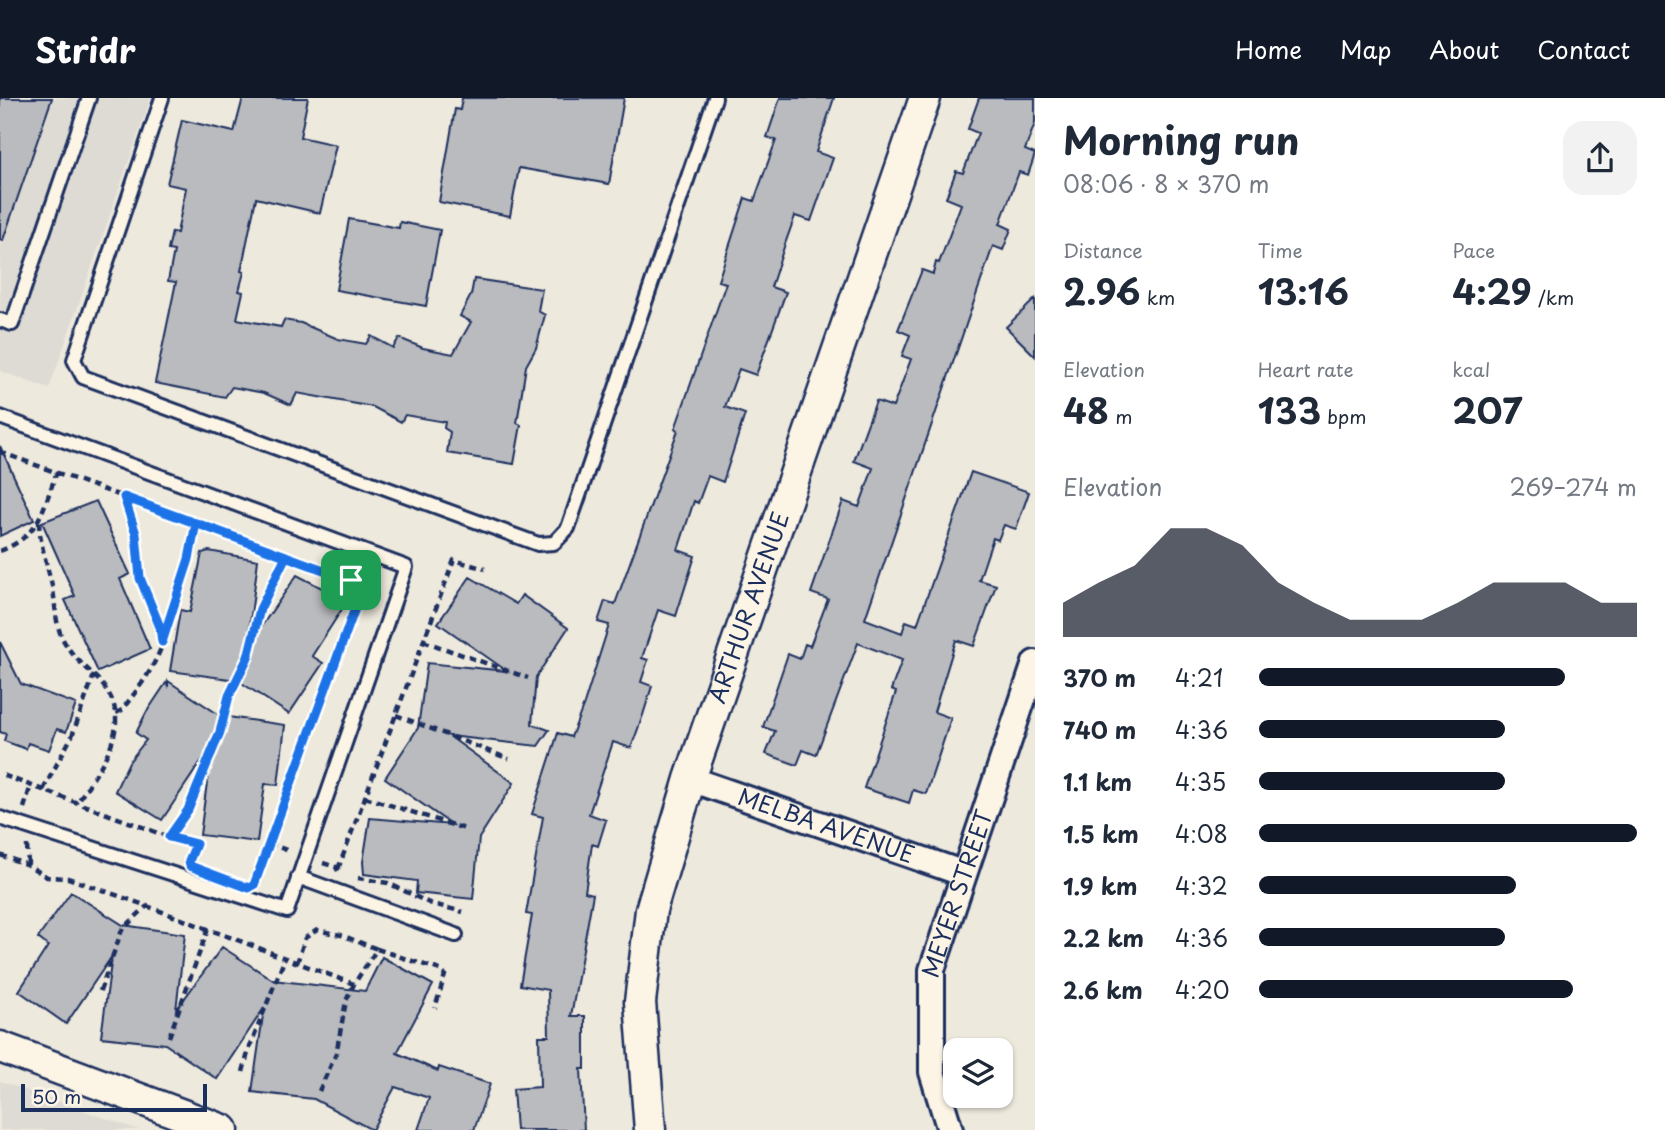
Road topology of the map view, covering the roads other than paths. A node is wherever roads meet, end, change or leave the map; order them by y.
1 (89, 98) edge
2 (162, 98) edge
3 (715, 98) edge
4 (925, 98) edge
5 (0, 320) edge
6 (0, 417) edge
7 (1035, 663) edge
8 (690, 779) junction
9 (0, 818) edge
10 (962, 873) junction
11 (299, 877) junction
12 (456, 935) dead end
13 (0, 1047) edge
14 (223, 1130) edge
15 (650, 1130) edge
16 (950, 1130) edge

1 - 5 lane
2 - 3 lane
4 - 8 street, ARTHUR AVENUE
6 - 11 lane
7 - 10 street, MEYER STREET
8 - 10 street, MELBA AVENUE
8 - 15 street, ARTHUR AVENUE
9 - 11 lane
10 - 16 street, MEYER STREET
11 - 12 lane
13 - 14 street

